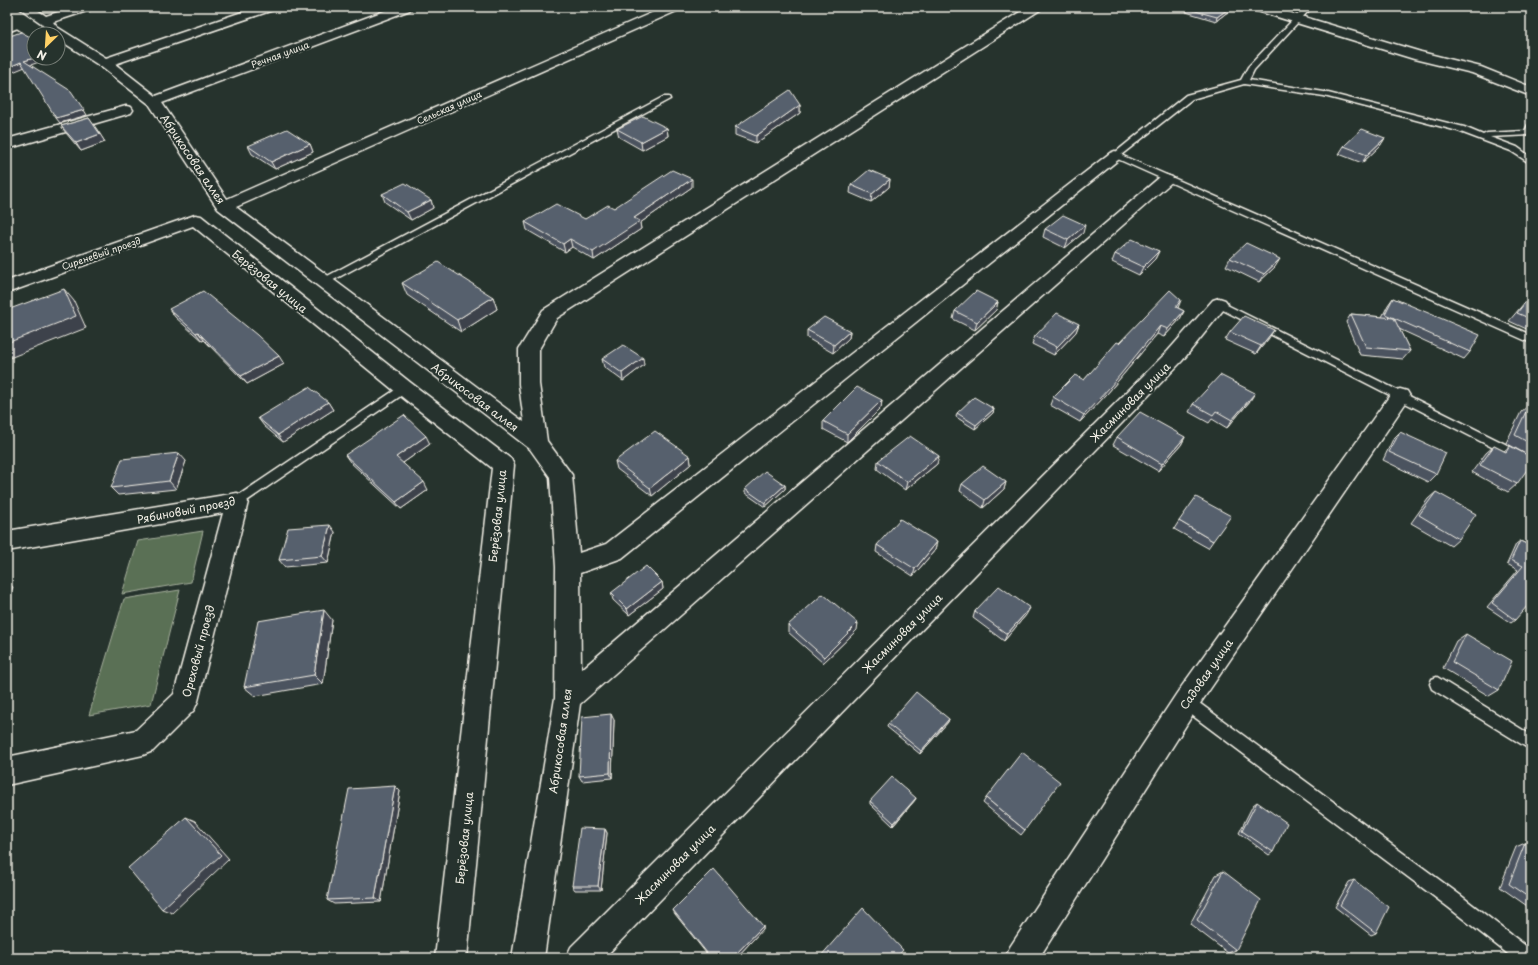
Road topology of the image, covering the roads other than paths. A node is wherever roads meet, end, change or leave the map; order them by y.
1 (24, 7) edge
2 (86, 7) edge
3 (269, 7) edge
4 (406, 7) edge
5 (675, 7) edge
6 (1036, 7) edge
7 (1258, 7) edge
8 (1310, 7) edge
9 (1299, 19) junction
10 (45, 20) junction
11 (17, 32) edge
12 (7, 36) edge
13 (105, 63) junction
14 (1244, 82) junction
15 (1531, 92) edge
16 (666, 99) dead end
17 (154, 101) junction
18 (126, 110) dead end
19 (1531, 127) edge
20 (1461, 129) junction
21 (7, 144) edge
22 (1115, 156) junction
23 (1531, 161) edge
24 (1166, 180) junction
25 (224, 206) junction
26 (195, 220) joint
27 (324, 282) junction
28 (7, 286) edge
29 (1219, 304) joint
30 (1531, 339) edge
31 (404, 388) junction
32 (1400, 396) junction
33 (537, 443) junction
34 (1531, 462) edge
35 (237, 502) junction
36 (7, 541) edge
37 (568, 567) junction
38 (1437, 684) dead end
39 (568, 698) junction
40 (1186, 702) junction
41 (1531, 743) edge
42 (7, 771) edge
43 (451, 958) edge
44 (528, 958) edge
45 (582, 958) edge
46 (1021, 958) edge
47 (1527, 958) edge

1 - 10 street, Абрикосовая аллея
2 - 10 street
3 - 13 street
4 - 17 street, Речная улица
5 - 25 street, Сельская улица
6 - 33 street
7 - 9 street
8 - 9 lane
9 - 14 lane
9 - 15 street
10 - 13 street, Абрикосовая аллея
11 - 12 lane
13 - 17 street, Абрикосовая аллея
14 - 20 lane
14 - 22 lane
16 - 27 lane
17 - 25 street, Абрикосовая аллея
18 - 21 street
19 - 20 lane
20 - 23 lane
22 - 24 lane
22 - 37 street
24 - 30 lane
24 - 39 street
25 - 27 street, Абрикосовая аллея
26 - 28 street, Сиреневый проезд
26 - 31 street, Берёзовая улица
27 - 33 street, Абрикосовая аллея
29 - 32 lane
29 - 45 street, Жасминовая улица
31 - 35 lane, Рябиновый проезд
31 - 43 street, Берёзовая улица
32 - 34 lane
32 - 40 street, Садовая улица
33 - 37 street, Абрикосовая аллея
35 - 36 street, Рябиновый проезд
35 - 42 street, Ореховый проезд
37 - 39 street, Абрикосовая аллея
38 - 41 lane
39 - 44 street, Абрикосовая аллея
40 - 46 street, Садовая улица
40 - 47 lane

